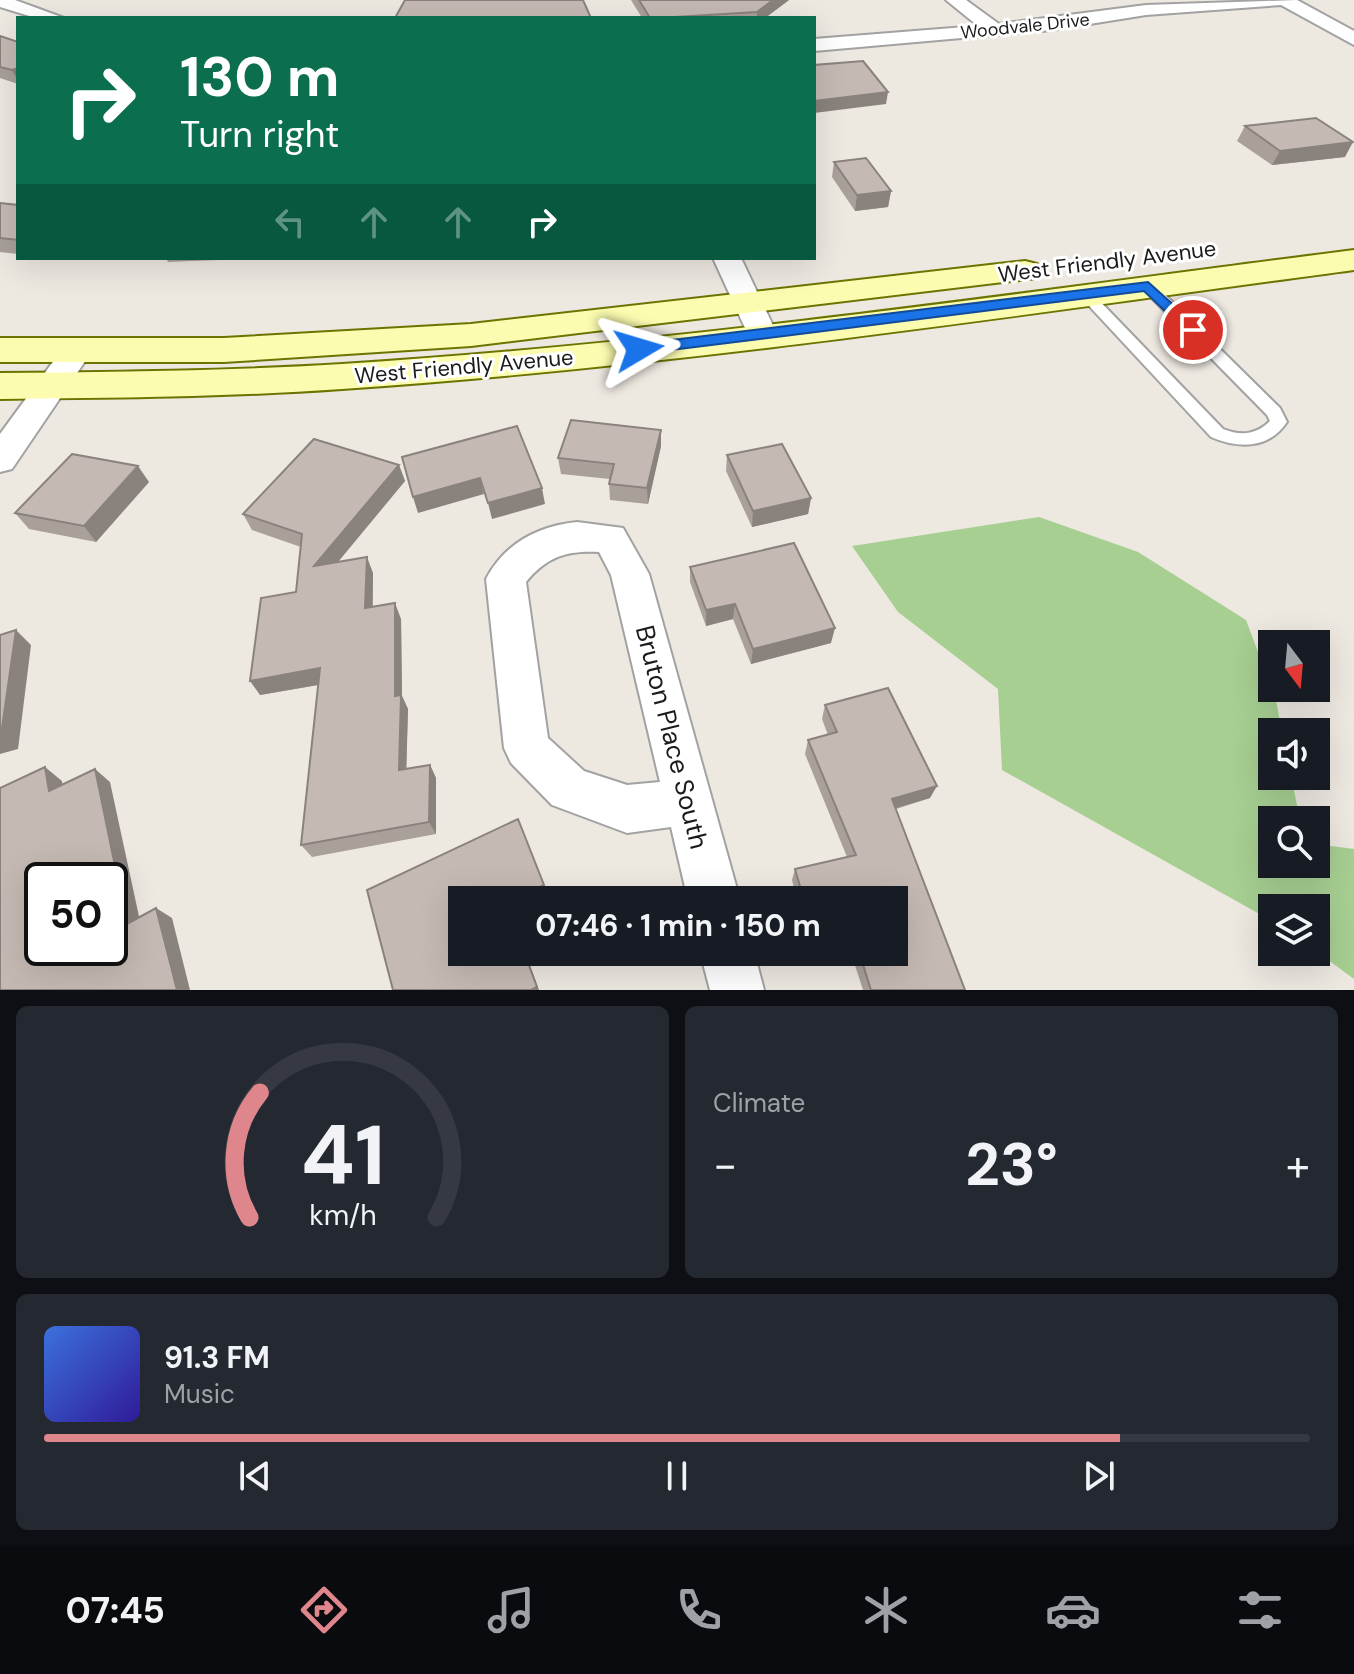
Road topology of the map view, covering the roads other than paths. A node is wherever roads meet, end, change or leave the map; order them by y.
1 (955, 0) edge
2 (1284, 0) edge
3 (0, 1) edge
4 (49, 16) edge
5 (995, 30) junction
6 (1354, 39) edge
7 (816, 45) edge
8 (1354, 231) edge
9 (728, 260) edge
10 (1354, 260) edge
11 (1083, 270) junction
12 (1148, 286) junction
13 (756, 319) junction
14 (77, 351) junction
15 (2, 361) edge
16 (51, 386) junction
17 (0, 460) edge
18 (689, 802) junction
19 (710, 886) edge
20 (731, 966) edge
21 (737, 990) edge

1 - 5 street
2 - 5 street, Woodvale Drive
2 - 6 street
3 - 4 street
5 - 7 street, Woodvale Drive
8 - 11 main road, West Friendly Avenue
9 - 13 street
10 - 12 main road, West Friendly Avenue
11 - 12 main road, West Friendly Avenue
11 - 12 lane
11 - 13 main road, West Friendly Avenue
13 - 14 main road, West Friendly Avenue
13 - 16 main road, West Friendly Avenue
14 - 15 main road, West Friendly Avenue
14 - 16 street
15 - 16 main road, West Friendly Avenue
16 - 17 street
18 - 18 street, Bruton Place South
18 - 19 street, Bruton Place South
20 - 21 street

